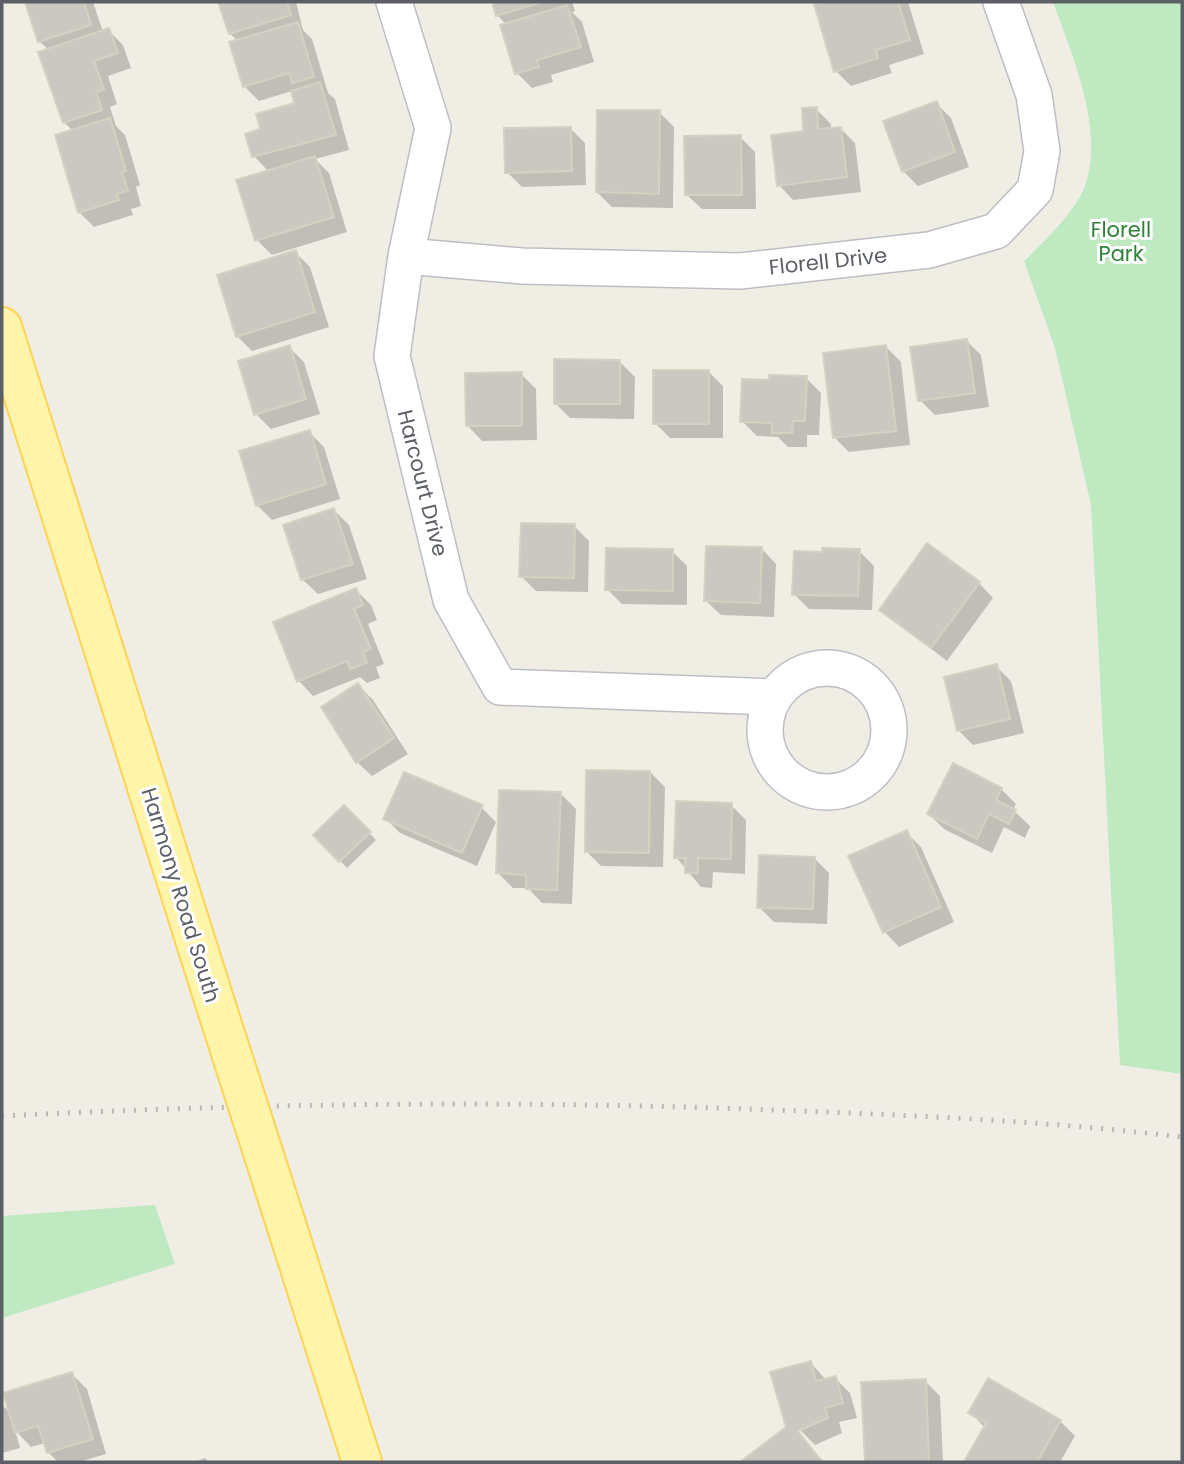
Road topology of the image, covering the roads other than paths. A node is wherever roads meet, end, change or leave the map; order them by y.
1 (394, 2) edge
2 (1001, 2) edge
3 (406, 256) junction
4 (2, 327) edge
5 (774, 697) dead end
6 (362, 1462) edge

1 - 3 street, Harcourt Drive
2 - 3 street, Florell Drive
3 - 5 street, Harcourt Drive
4 - 6 main road, Harmony Road South, bridge

